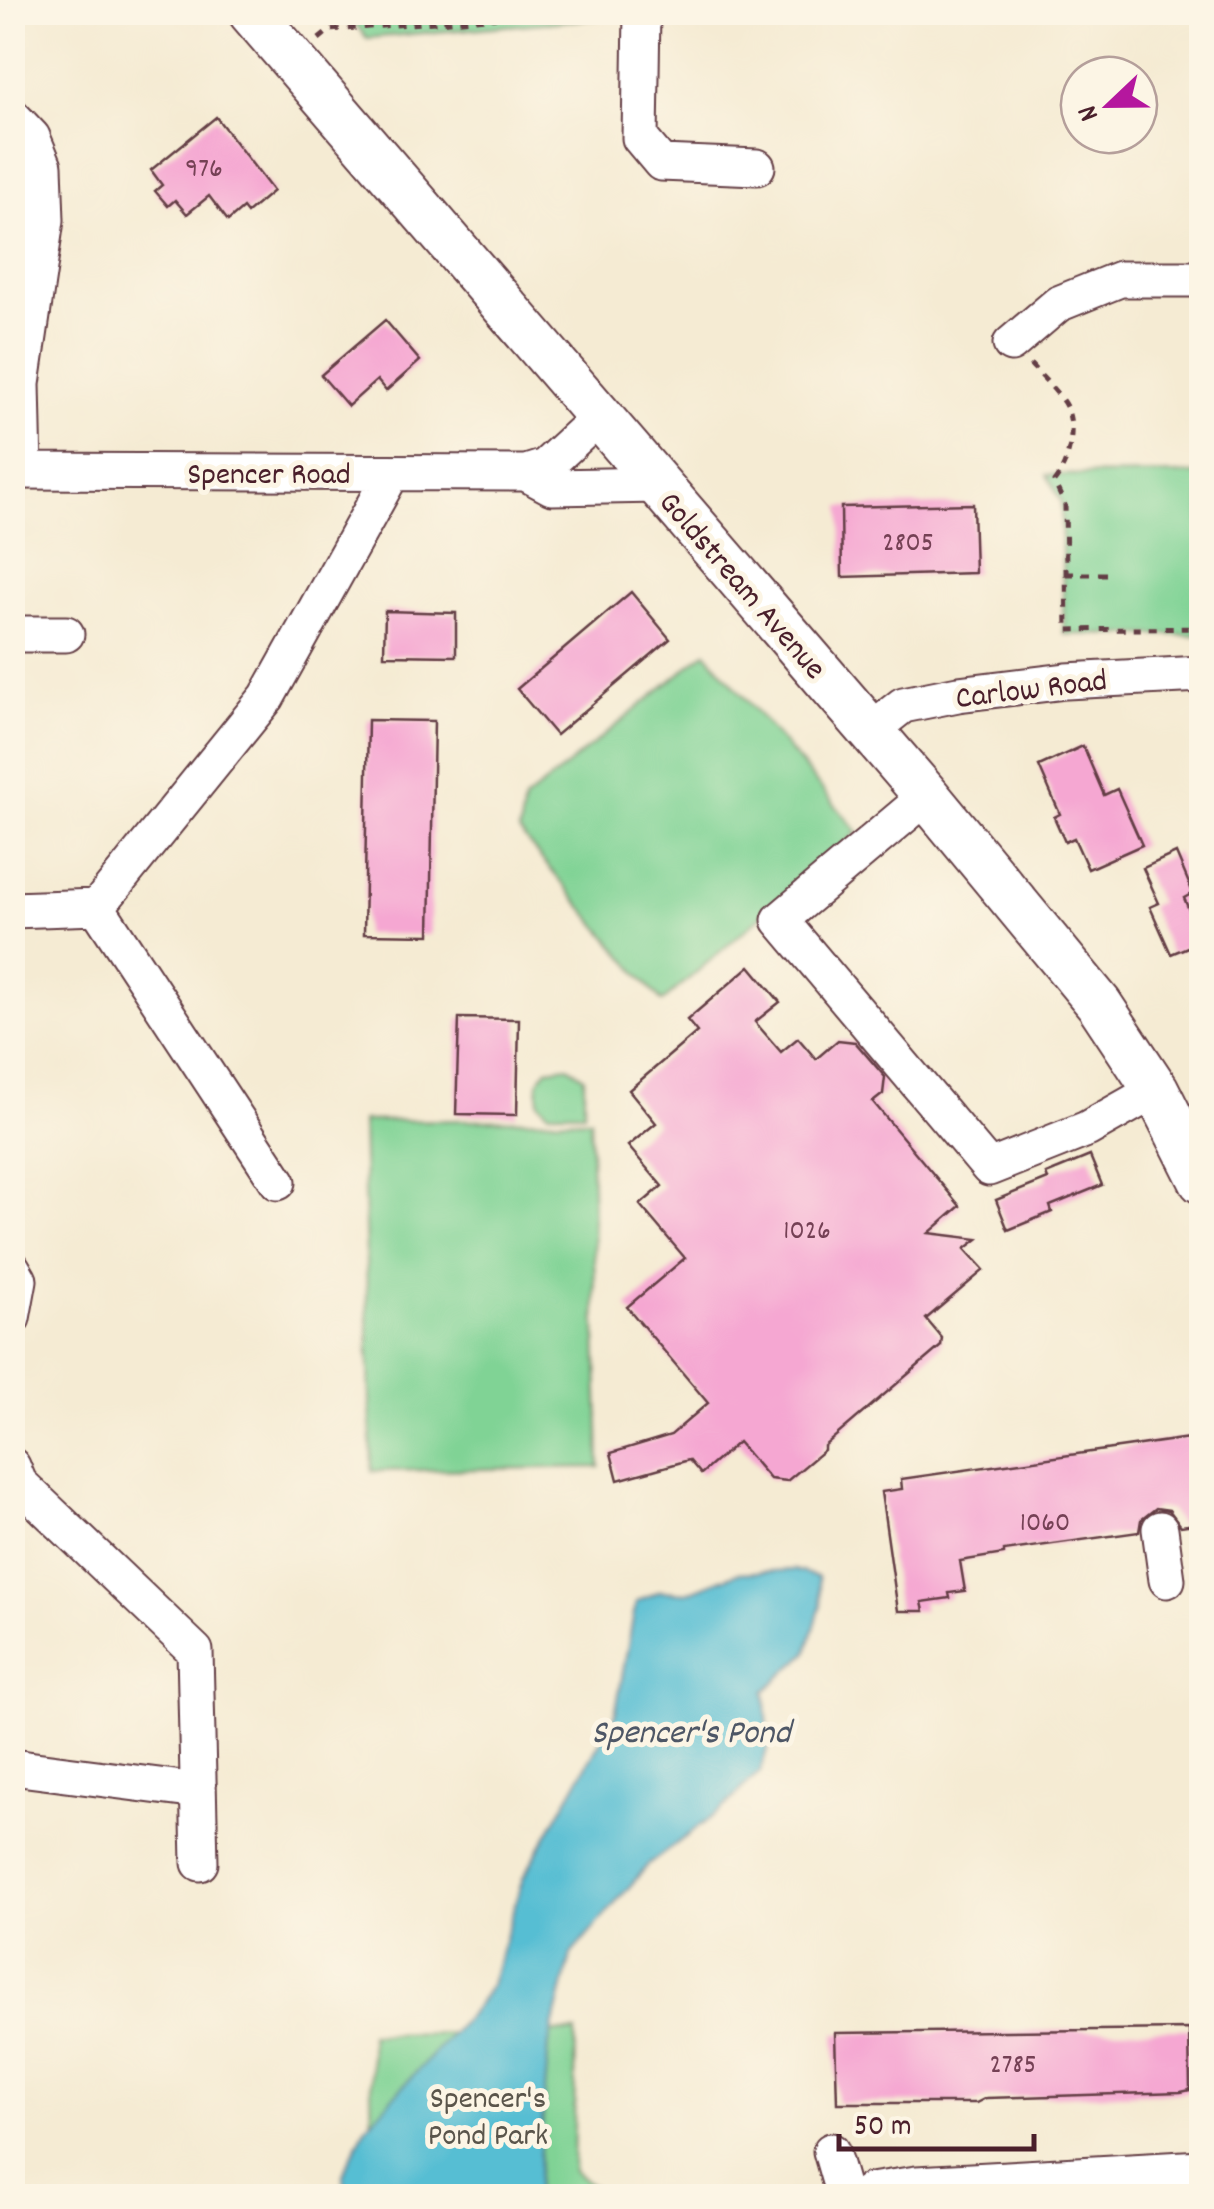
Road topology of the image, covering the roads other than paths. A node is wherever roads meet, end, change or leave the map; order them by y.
1 (252, 12) edge
2 (642, 12) edge
3 (12, 116) edge
4 (758, 167) dead end
5 (1202, 279) edge
6 (1011, 344) road end
7 (600, 416) junction
8 (18, 471) edge
9 (392, 473) junction
10 (526, 473) junction
11 (658, 485) junction
12 (12, 634) edge
13 (66, 634) dead end
14 (1202, 674) edge
15 (870, 731) junction
16 (926, 796) junction
17 (97, 907) junction
18 (12, 910) edge
19 (1156, 1090) junction
20 (1202, 1181) edge
21 (278, 1182) dead end
22 (12, 1268) edge
23 (12, 1318) edge
24 (12, 1466) edge
25 (1160, 1529) dead end
26 (1168, 1580) dead end
27 (12, 1767) edge
28 (198, 1791) junction
29 (200, 1863) dead end
30 (831, 2150) dead end
31 (1202, 2173) edge
32 (1076, 2187) edge
33 (844, 2196) edge
34 (872, 2196) edge

1 - 7 main road, Goldstream Avenue
2 - 4 street
3 - 8 street
5 - 6 street
7 - 10 street
7 - 11 main road, Goldstream Avenue
8 - 9 street, Spencer Road
9 - 10 street, Spencer Road
9 - 17 street
10 - 11 street, Spencer Road
11 - 15 main road, Goldstream Avenue
12 - 13 street
14 - 15 street, Carlow Road
15 - 16 main road, Goldstream Avenue
16 - 19 main road, Goldstream Avenue
16 - 19 street
17 - 18 street
17 - 21 street
19 - 20 main road, Goldstream Avenue
22 - 23 street
24 - 28 street
25 - 26 street
27 - 28 street
28 - 29 street
30 - 33 street
31 - 32 main road
32 - 34 main road

